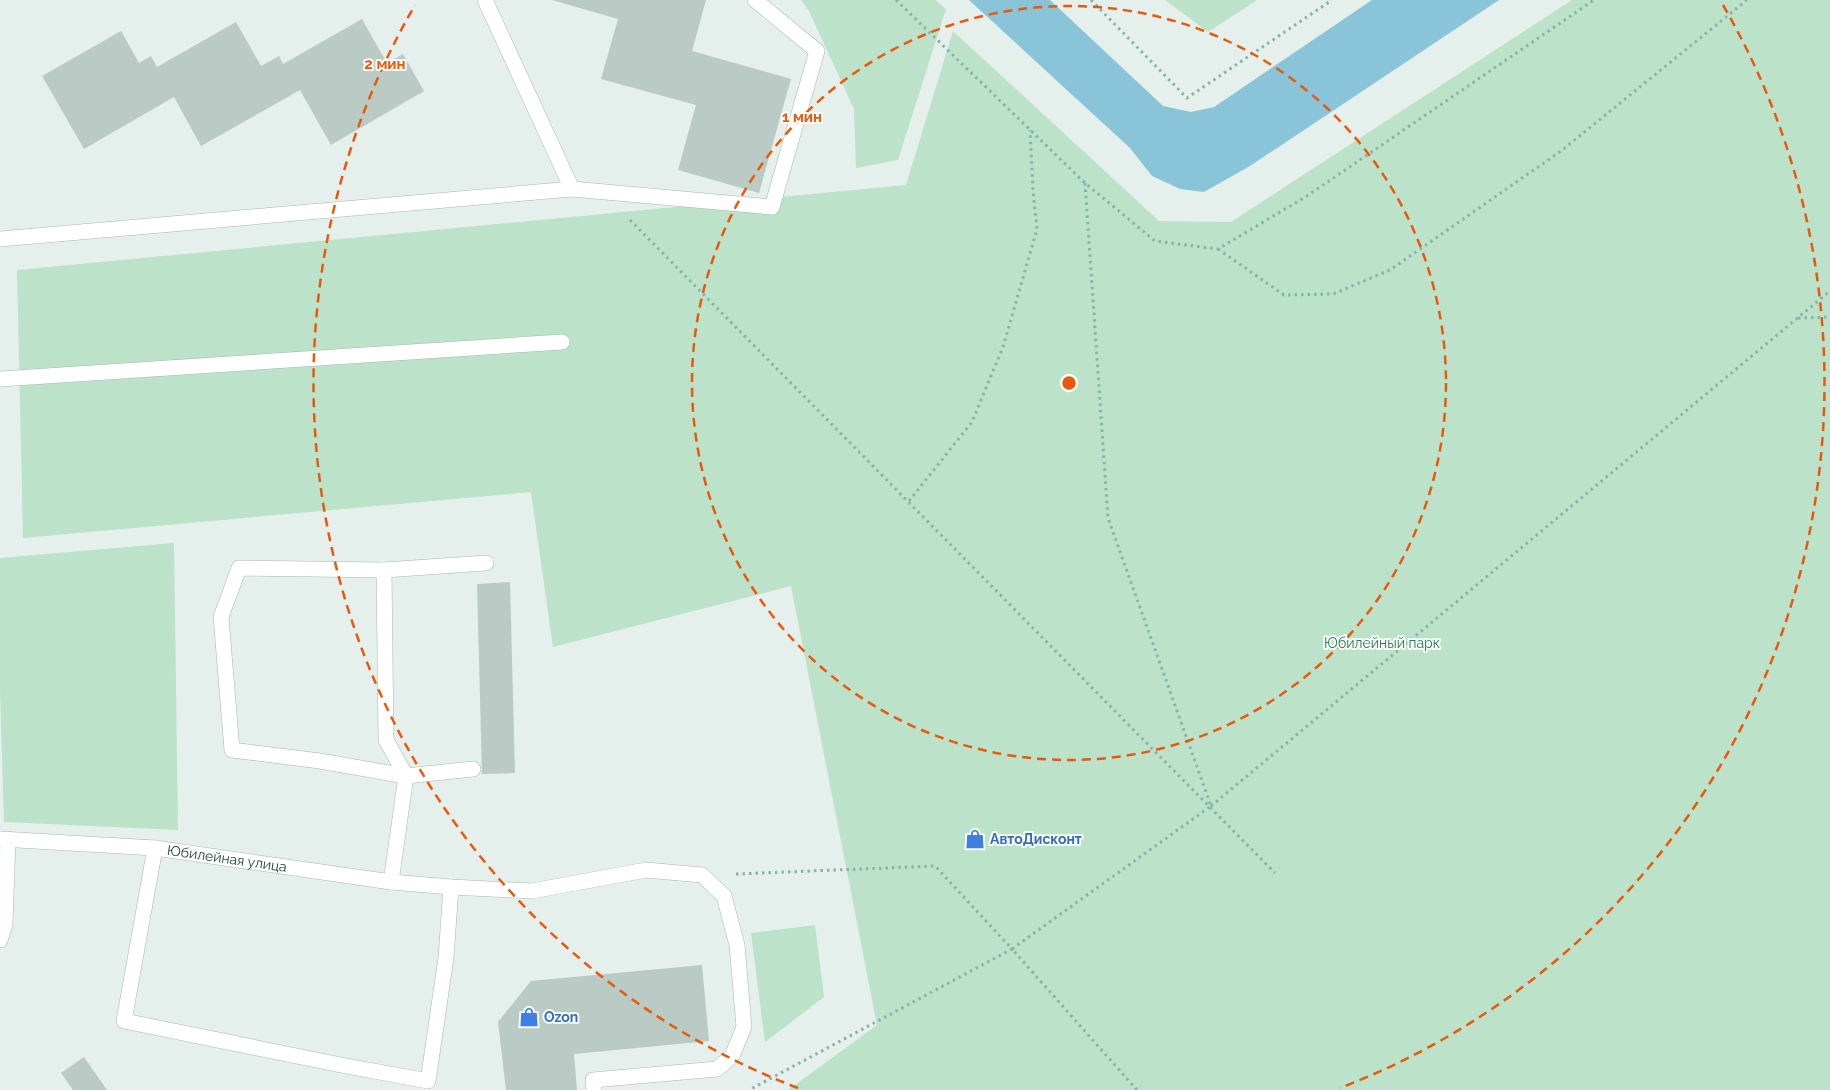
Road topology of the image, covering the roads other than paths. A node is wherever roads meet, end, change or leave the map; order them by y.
1 (485, 0) edge
2 (755, 0) edge
3 (572, 189) junction
4 (0, 239) edge
5 (562, 342) dead end
6 (0, 379) edge
7 (486, 563) dead end
8 (384, 570) junction
9 (473, 769) dead end
10 (406, 776) junction
11 (4, 839) edge
12 (155, 848) junction
13 (391, 882) junction
14 (451, 887) junction
15 (0, 940) edge
16 (594, 1090) edge

1 - 3 street
2 - 3 street
3 - 4 street
5 - 6 street
7 - 8 street
8 - 10 street
8 - 10 street
9 - 10 street
10 - 13 street
11 - 12 street, Юбилейная улица
11 - 15 street
12 - 13 street, Юбилейная улица
12 - 14 street
13 - 14 street, Юбилейная улица
14 - 16 street, Юбилейная улица

